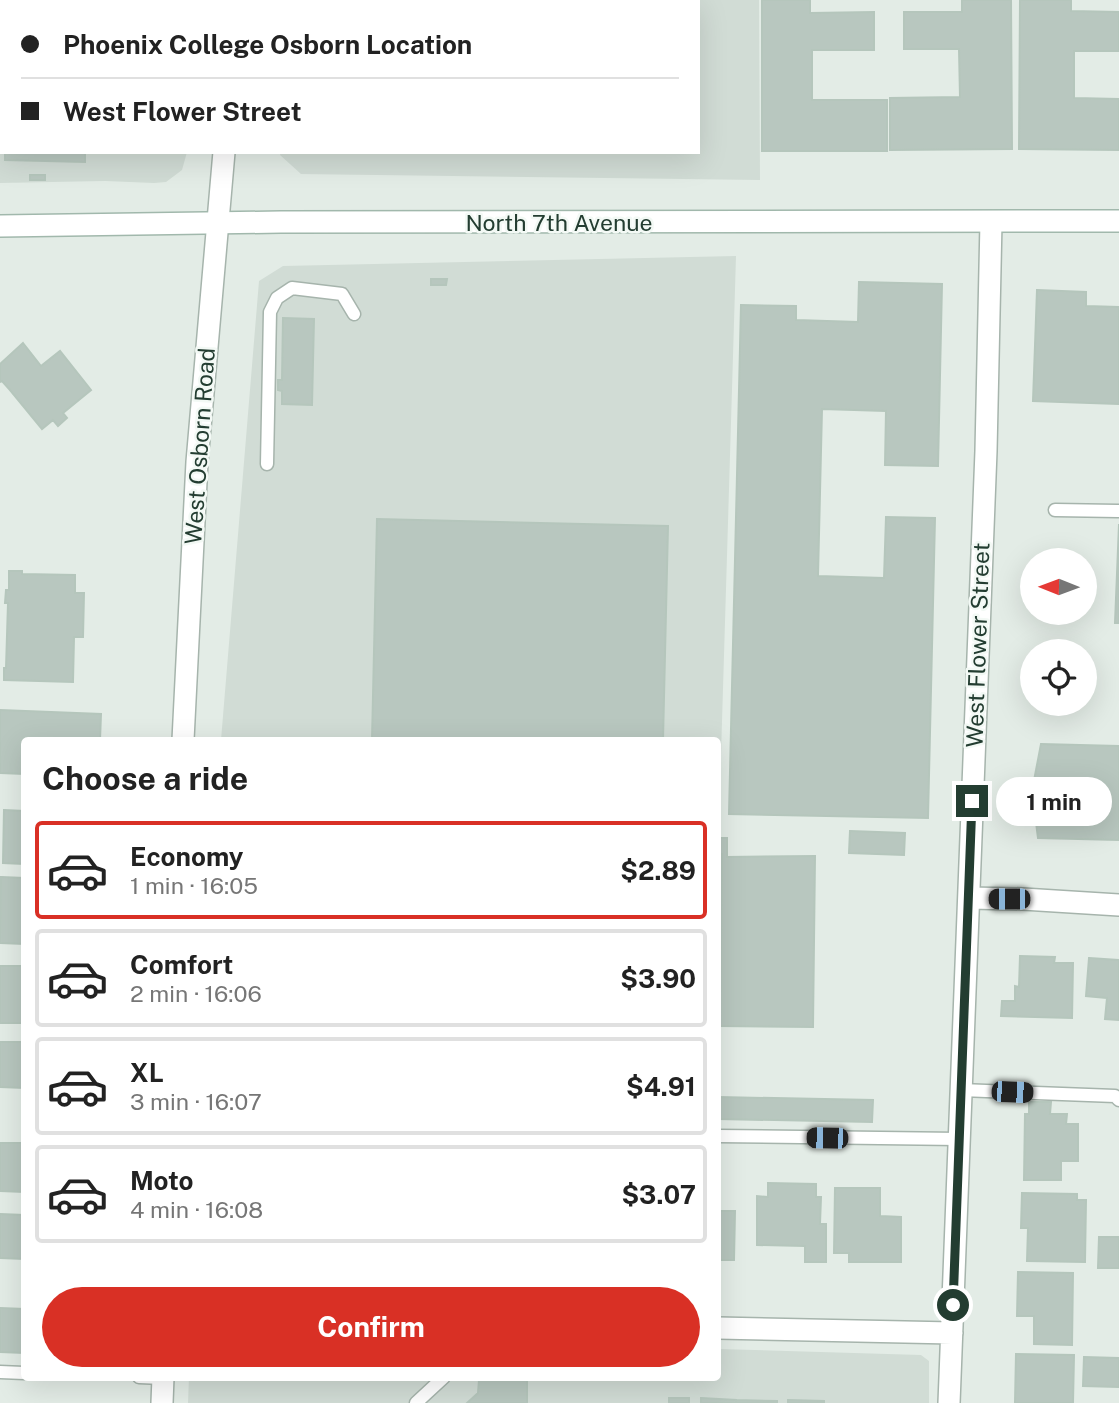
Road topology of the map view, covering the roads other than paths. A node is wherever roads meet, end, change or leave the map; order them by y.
1 (223, 154) edge
2 (1119, 221) edge
3 (991, 222) junction
4 (217, 223) junction
5 (0, 226) edge
6 (354, 314) dead end
7 (267, 464) dead end
8 (1055, 510) dead end
9 (1118, 511) edge
10 (183, 737) edge
11 (968, 898) junction
12 (1119, 905) edge
13 (961, 1090) junction
14 (1119, 1100) edge
15 (721, 1136) edge
16 (959, 1139) junction
17 (721, 1328) edge
18 (952, 1332) junction
19 (0, 1372) edge
20 (21, 1373) edge
21 (163, 1381) edge
22 (440, 1381) edge
23 (162, 1403) edge
24 (416, 1403) edge
25 (949, 1403) edge

1 - 4 street, West Osborn Road
2 - 3 street, North 7th Avenue
3 - 4 street, North 7th Avenue
3 - 11 street, West Flower Street
4 - 5 street, North 7th Avenue
4 - 10 street, West Osborn Road
6 - 7 lane
8 - 9 lane
11 - 12 street
11 - 13 street, West Flower Street
13 - 14 lane
13 - 16 street, West Flower Street
15 - 16 lane
16 - 18 street, West Flower Street
17 - 18 street
18 - 25 street, West Flower Street
19 - 20 lane
21 - 23 street
22 - 24 lane

